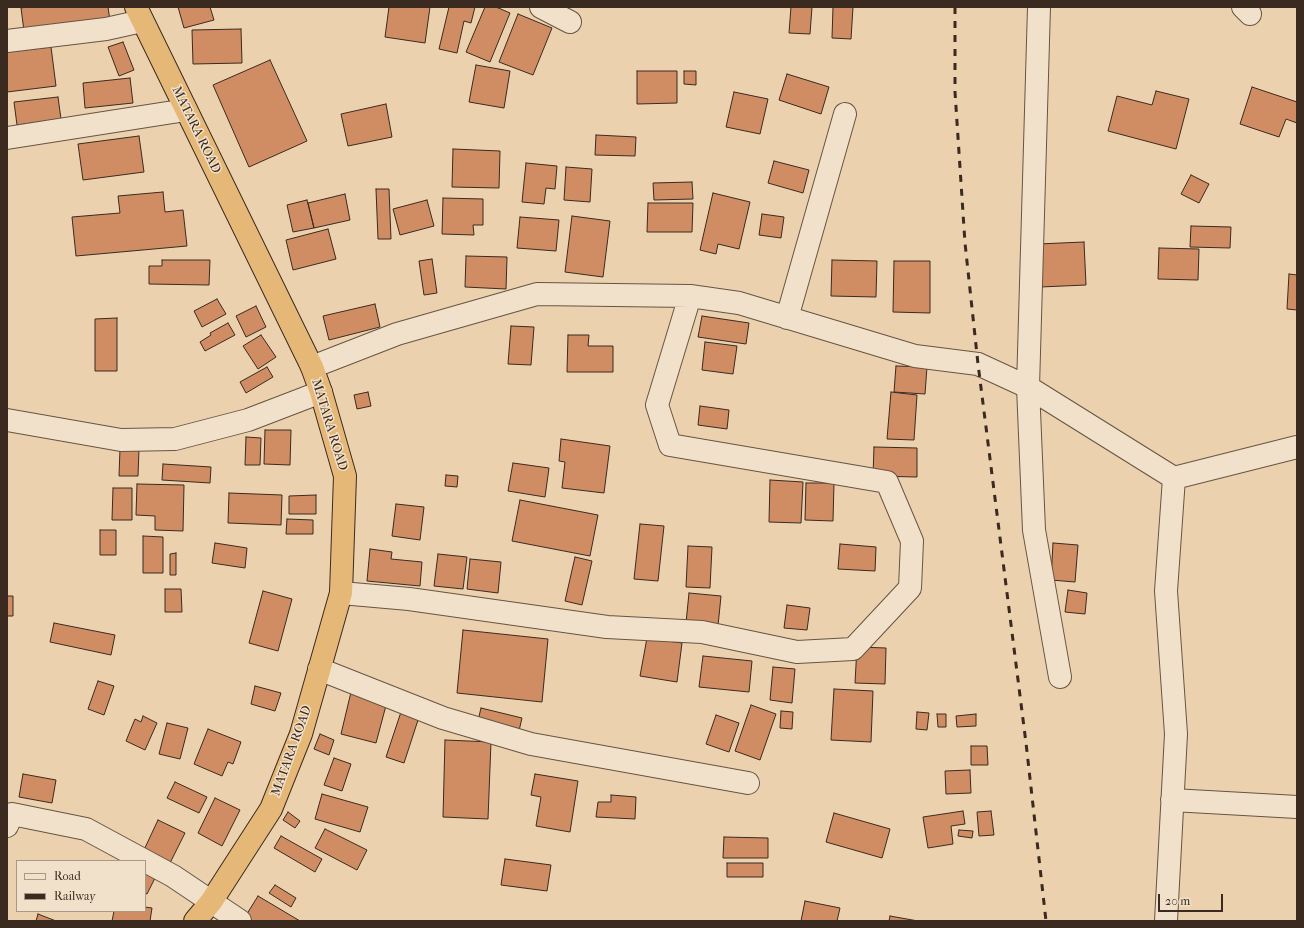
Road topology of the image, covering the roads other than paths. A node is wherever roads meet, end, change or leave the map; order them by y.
1 (541, 7) edge
2 (1039, 7) edge
3 (139, 14) edge
4 (570, 22) dead end
5 (7, 42) edge
6 (186, 110) junction
7 (845, 114) dead end
8 (7, 138) edge
9 (690, 296) junction
10 (787, 318) junction
11 (312, 367) junction
12 (1028, 387) junction
13 (320, 392) junction
14 (7, 420) edge
15 (1297, 447) edge
16 (1174, 478) junction
17 (341, 593) junction
18 (319, 669) junction
19 (1060, 677) dead end
20 (748, 783) dead end
21 (1172, 800) junction
22 (1297, 807) edge
23 (9, 817) edge
24 (143, 860) edge
25 (146, 861) edge
26 (211, 902) junction
27 (195, 921) edge
28 (240, 921) edge
29 (1166, 921) edge

1 - 4 street
2 - 12 street
3 - 5 street
3 - 6 highway, MATARA ROAD
6 - 8 street
6 - 11 highway, MATARA ROAD
7 - 10 street
9 - 10 street
9 - 11 street
9 - 17 street
10 - 12 street
11 - 13 highway, MATARA ROAD
12 - 16 street
12 - 19 street
13 - 14 street
13 - 17 highway, MATARA ROAD
15 - 16 street
16 - 21 street
17 - 18 highway, MATARA ROAD
18 - 20 street
18 - 26 highway, MATARA ROAD
21 - 22 street
21 - 29 street
23 - 24 street
25 - 26 street
26 - 27 highway, MATARA ROAD
26 - 28 street

